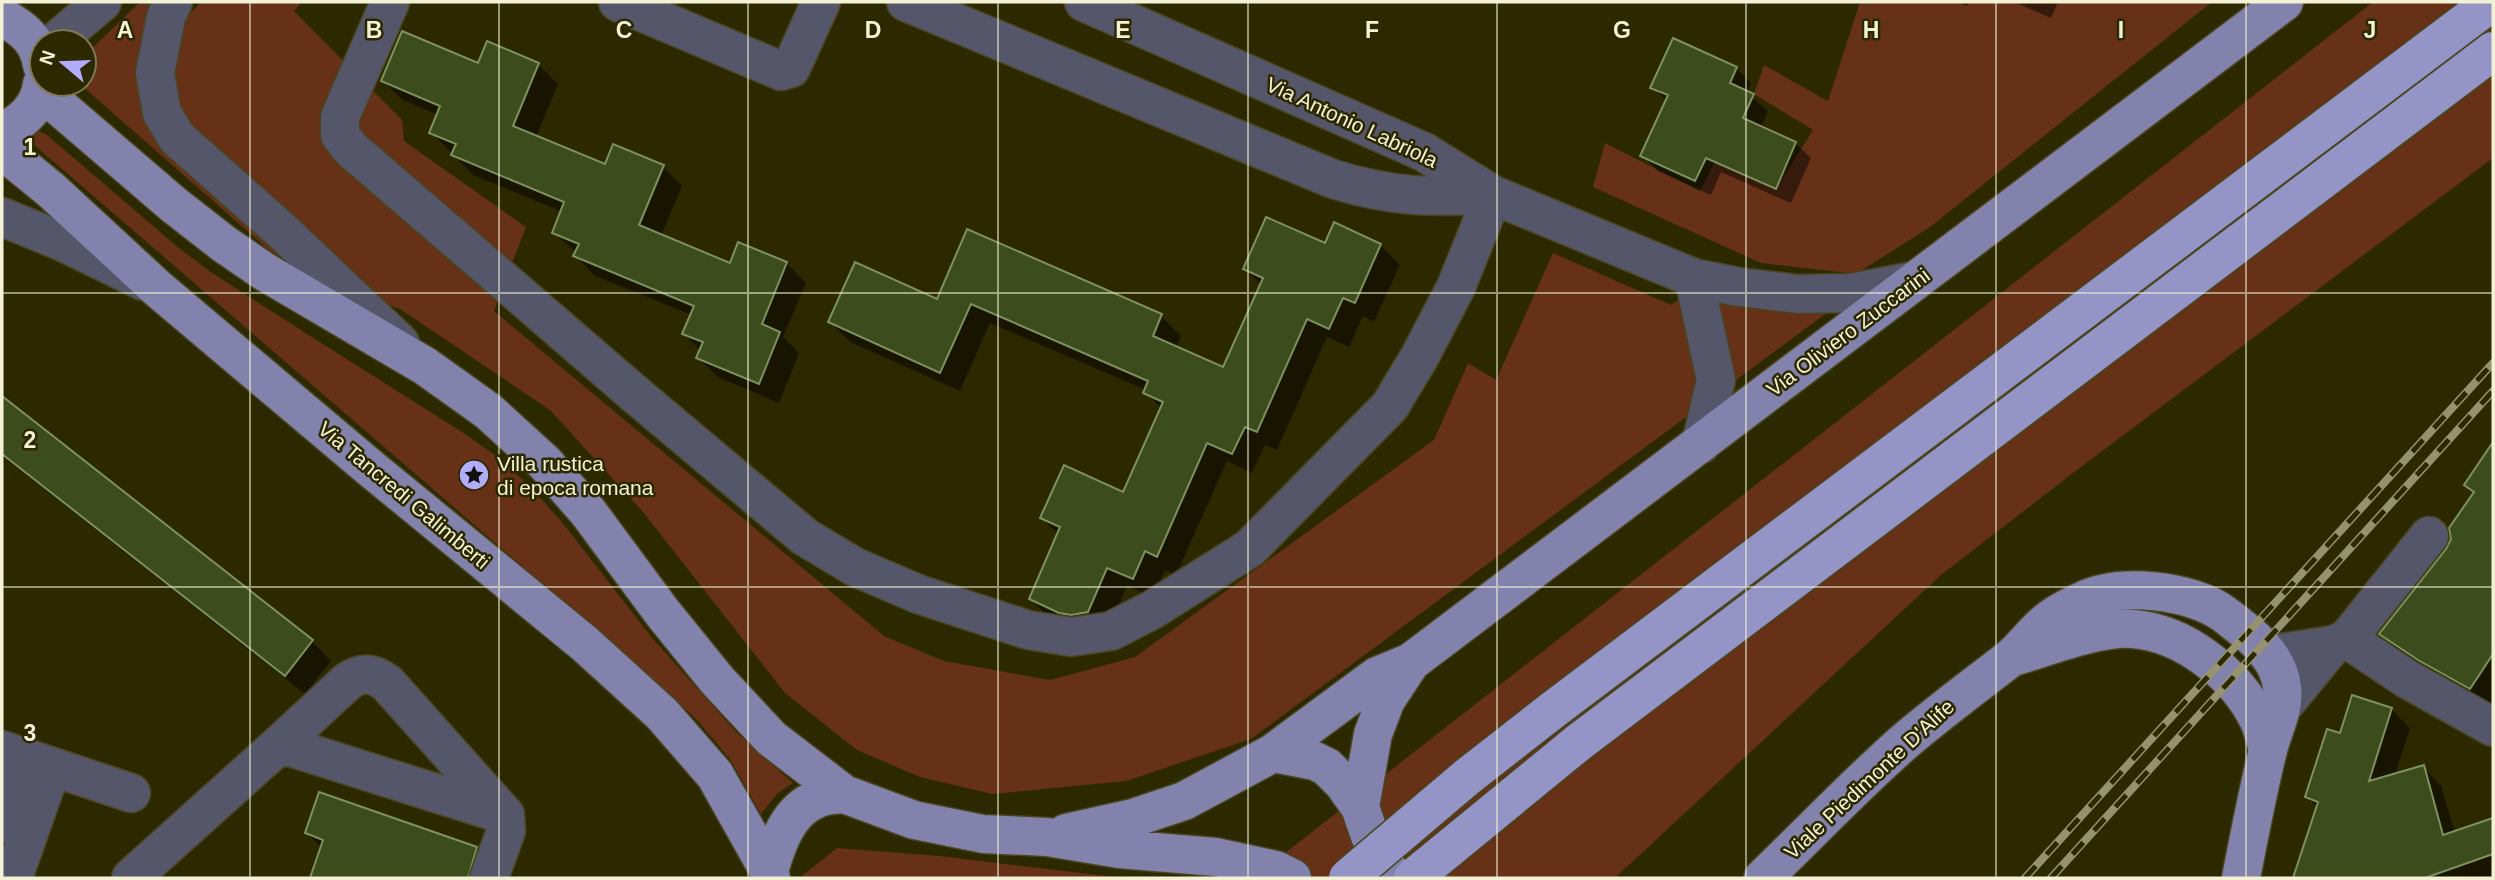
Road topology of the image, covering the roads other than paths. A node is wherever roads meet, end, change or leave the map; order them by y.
1 (20, 2) edge
2 (102, 2) edge
3 (173, 2) edge
4 (390, 2) edge
5 (618, 2) edge
6 (821, 2) edge
7 (906, 2) edge
8 (1084, 2) edge
9 (2284, 2) edge
10 (2491, 2) edge
11 (1149, 14) edge
12 (2, 16) edge
13 (78, 28) edge
14 (28, 34) edge
15 (2493, 51) edge
16 (37, 98) edge
17 (75, 98) edge
18 (2, 132) edge
19 (2, 150) edge
20 (1493, 195) junction
21 (2, 217) edge
22 (1694, 278) junction
23 (1913, 281) junction
24 (157, 288) junction
25 (425, 366) junction
26 (1701, 444) junction
27 (2429, 536) dead end
28 (2340, 642) junction
29 (2268, 654) junction
30 (2011, 658) junction
31 (1411, 662) junction
32 (2282, 707) junction
33 (2493, 727) edge
34 (280, 744) junction
35 (2268, 750) junction
36 (1273, 753) junction
37 (26, 758) edge
38 (131, 793) dead end
39 (844, 794) junction
40 (1360, 807) junction
41 (505, 815) junction
42 (2, 824) edge
43 (1046, 837) junction
44 (11, 869) edge
45 (770, 874) edge
46 (2244, 874) edge
47 (131, 878) edge
48 (489, 878) edge
49 (1292, 878) edge
50 (1348, 878) edge
51 (1393, 878) edge
52 (1413, 878) edge
53 (1763, 878) edge

1 - 12 street
2 - 13 street
3 - 25 street
4 - 20 street
5 - 6 street
7 - 20 street
8 - 11 street, Via Antonio Labriola
9 - 23 main road, Via Oliviero Zuccarini
10 - 50 highway, bridge
11 - 20 street, Via Antonio Labriola
12 - 14 main road
15 - 52 highway
16 - 18 main road
17 - 25 main road
19 - 24 main road, Via Tancredi Galimberti
20 - 22 street, Via Antonio Labriola
21 - 24 street
22 - 23 street, Via Antonio Labriola
22 - 26 street
23 - 26 main road, Via Oliviero Zuccarini
24 - 45 main road, Via Tancredi Galimberti
25 - 39 main road
26 - 31 main road, Via Oliviero Zuccarini
27 - 28 street
28 - 29 street
28 - 32 street
28 - 33 street
29 - 30 main road, Viale Piedimonte D'Alife
29 - 32 main road, Viale Piedimonte D'Alife
30 - 35 main road, Viale Piedimonte D'Alife
30 - 53 main road, Viale Piedimonte D'Alife
31 - 36 main road, Via Oliviero Zuccarini
31 - 40 main road, Via Oliviero Zuccarini
32 - 35 main road, Viale Piedimonte D'Alife
34 - 41 street
34 - 41 street
34 - 47 street
35 - 46 main road, Viale Piedimonte D'Alife
36 - 40 main road
36 - 43 main road
37 - 38 street
37 - 42 street
37 - 44 street
39 - 43 main road
39 - 45 main road, Via Tancredi Galimberti
40 - 51 main road
41 - 48 street
43 - 49 main road

